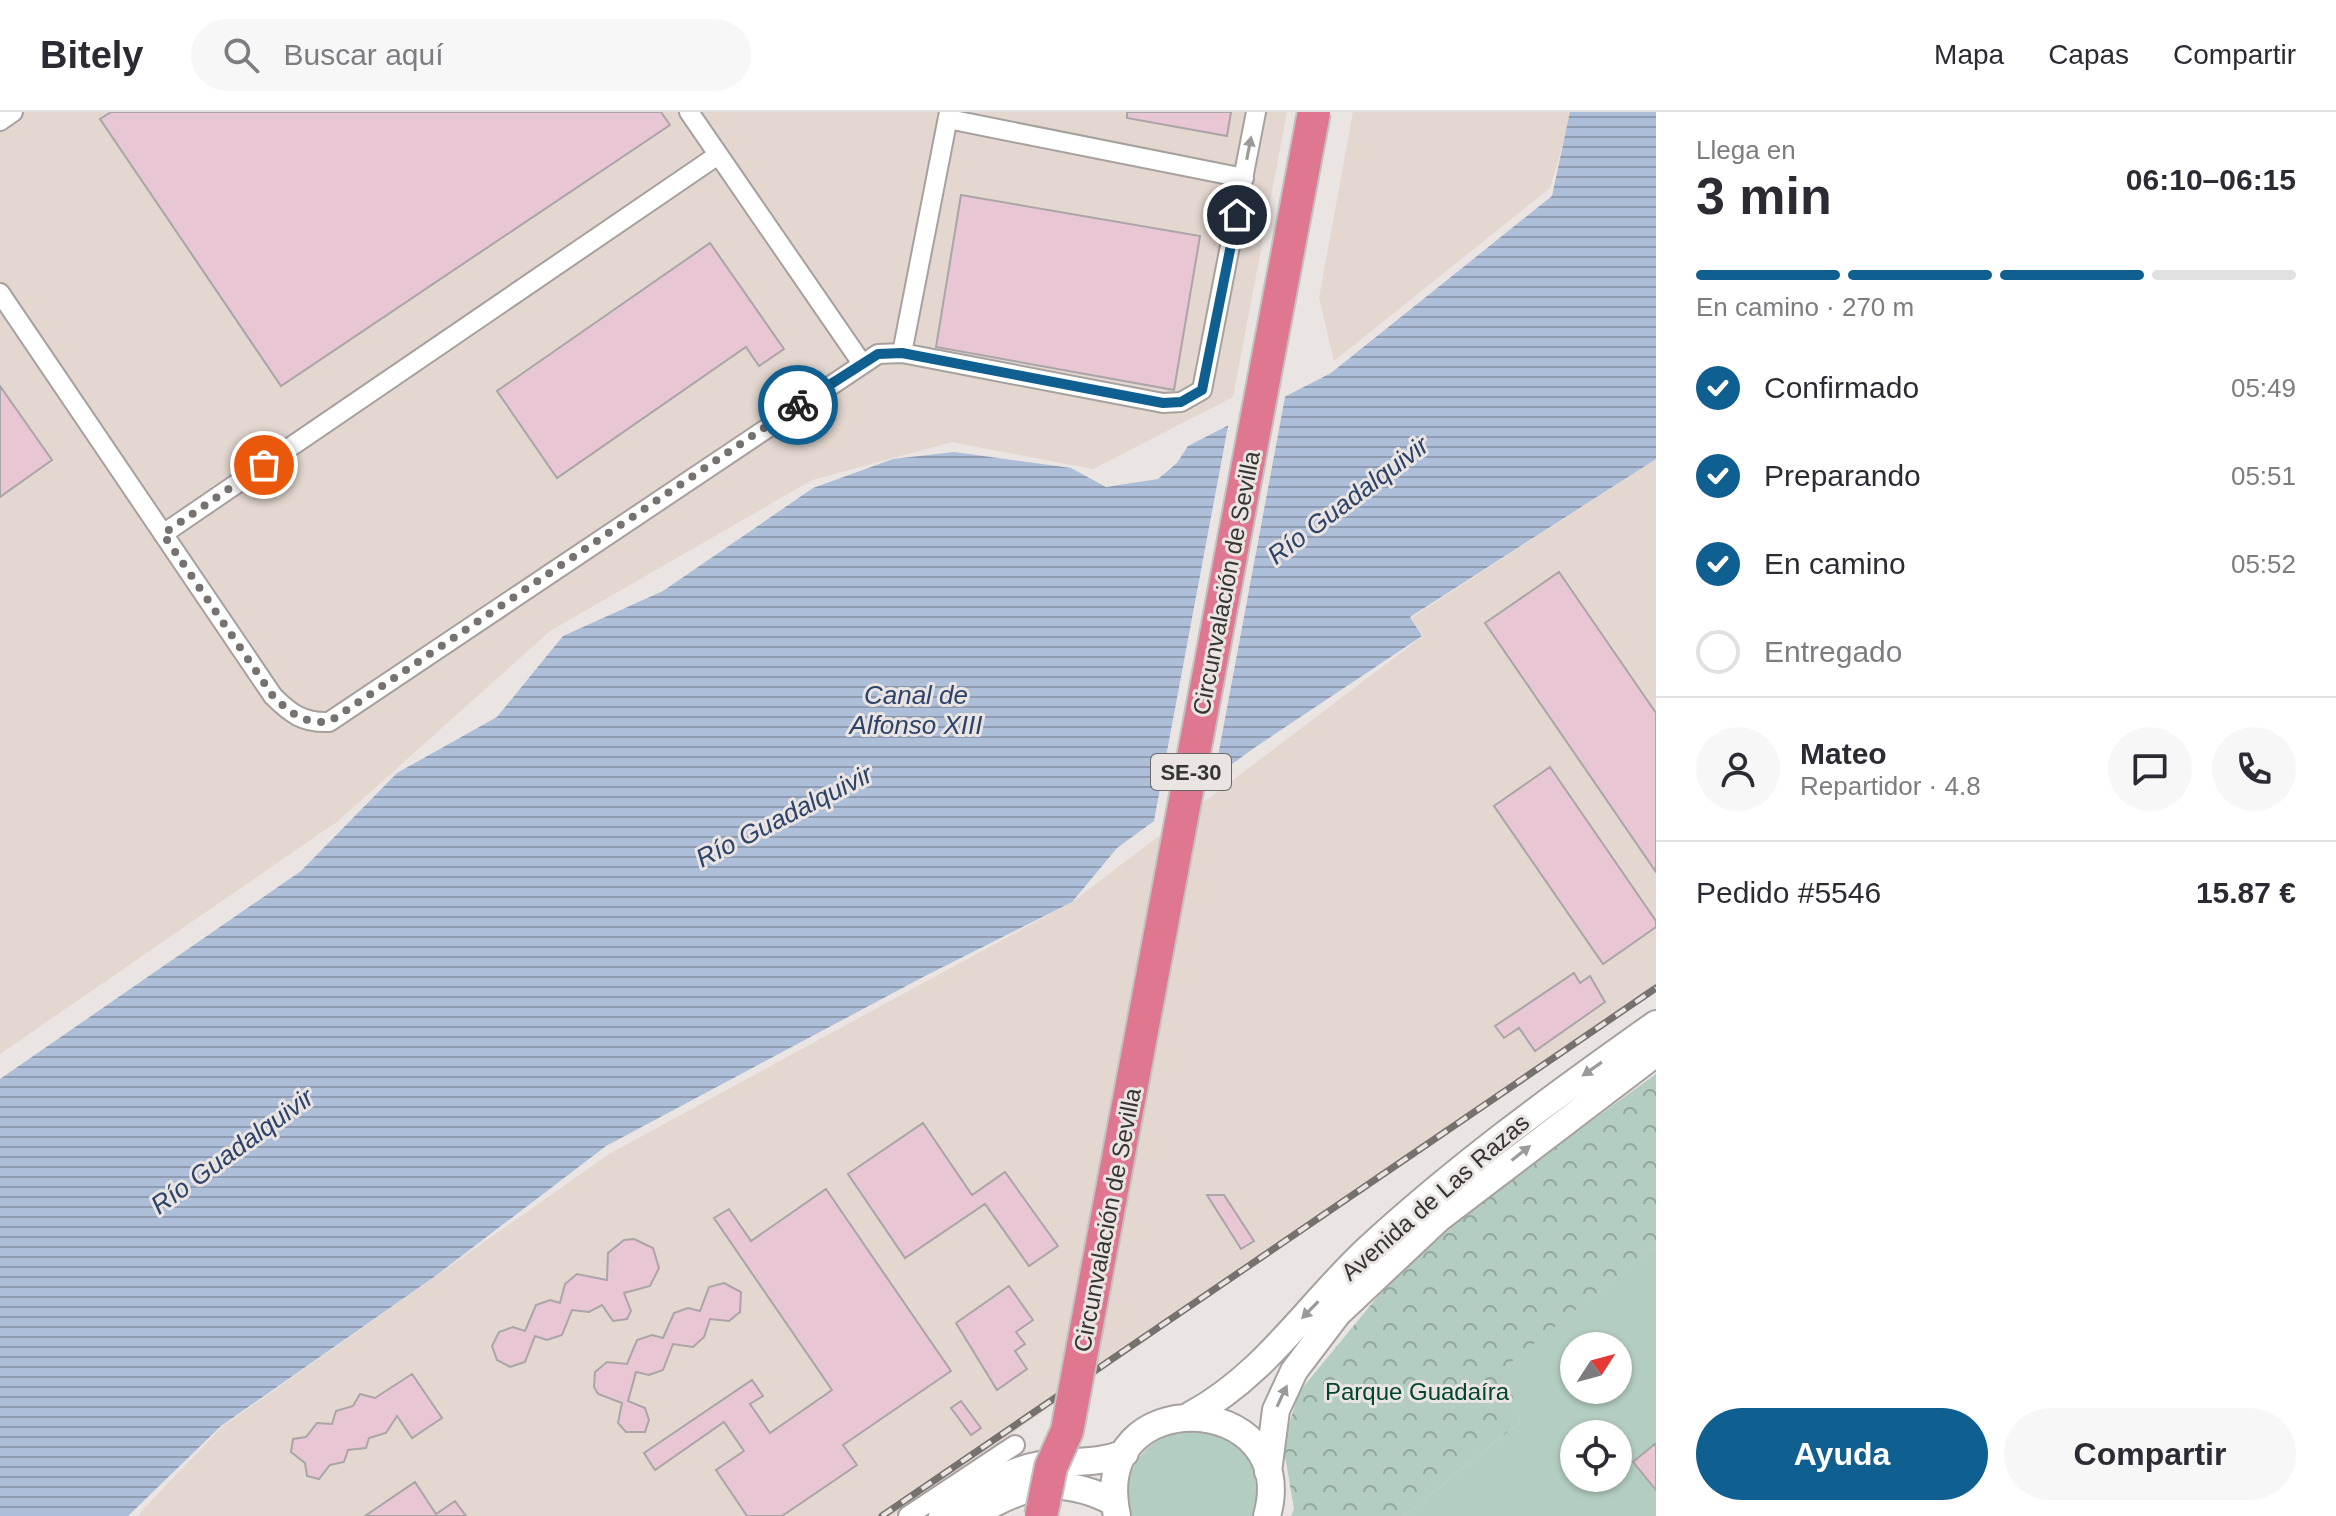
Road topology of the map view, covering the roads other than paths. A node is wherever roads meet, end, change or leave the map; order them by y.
1 (13, 112) edge
2 (689, 112) edge
3 (1256, 112) edge
4 (1314, 112) edge
5 (949, 115) edge
6 (0, 121) edge
7 (718, 155) junction
8 (1244, 178) junction
9 (0, 293) edge
10 (902, 353) junction
11 (861, 362) junction
12 (163, 534) junction
13 (1656, 1024) edge
14 (1656, 1053) edge
15 (1191, 1415) junction
16 (1067, 1431) junction
17 (1015, 1445) dead end
18 (1125, 1453) junction
19 (1268, 1472) junction
20 (1116, 1510) edge
21 (908, 1516) edge
22 (942, 1516) edge
23 (972, 1516) edge
24 (1041, 1516) edge
25 (1061, 1516) edge
26 (1267, 1516) edge

1 - 6 street
2 - 7 street
8 -> 3 street
4 - 16 highway, Circunvalación de Sevilla / SE-30, bridge
5 - 8 street
5 - 10 street
7 - 11 street
7 - 12 street
8 - 10 street
9 - 12 street
10 - 11 street
11 - 12 street
13 -> 15 main road, Avenida de Las Razas
19 -> 14 main road, Avenida de Las Razas
15 - 18 main road, Avenida de Las Razas
15 - 19 main road
16 - 24 highway, Circunvalación de Sevilla / SE-30, bridge
16 - 25 highway, Circunvalación de Sevilla / SE-30
17 - 21 street
18 - 20 main road
18 - 22 main road
19 - 26 main road, Avenida de Las Razas
20 - 23 main road

